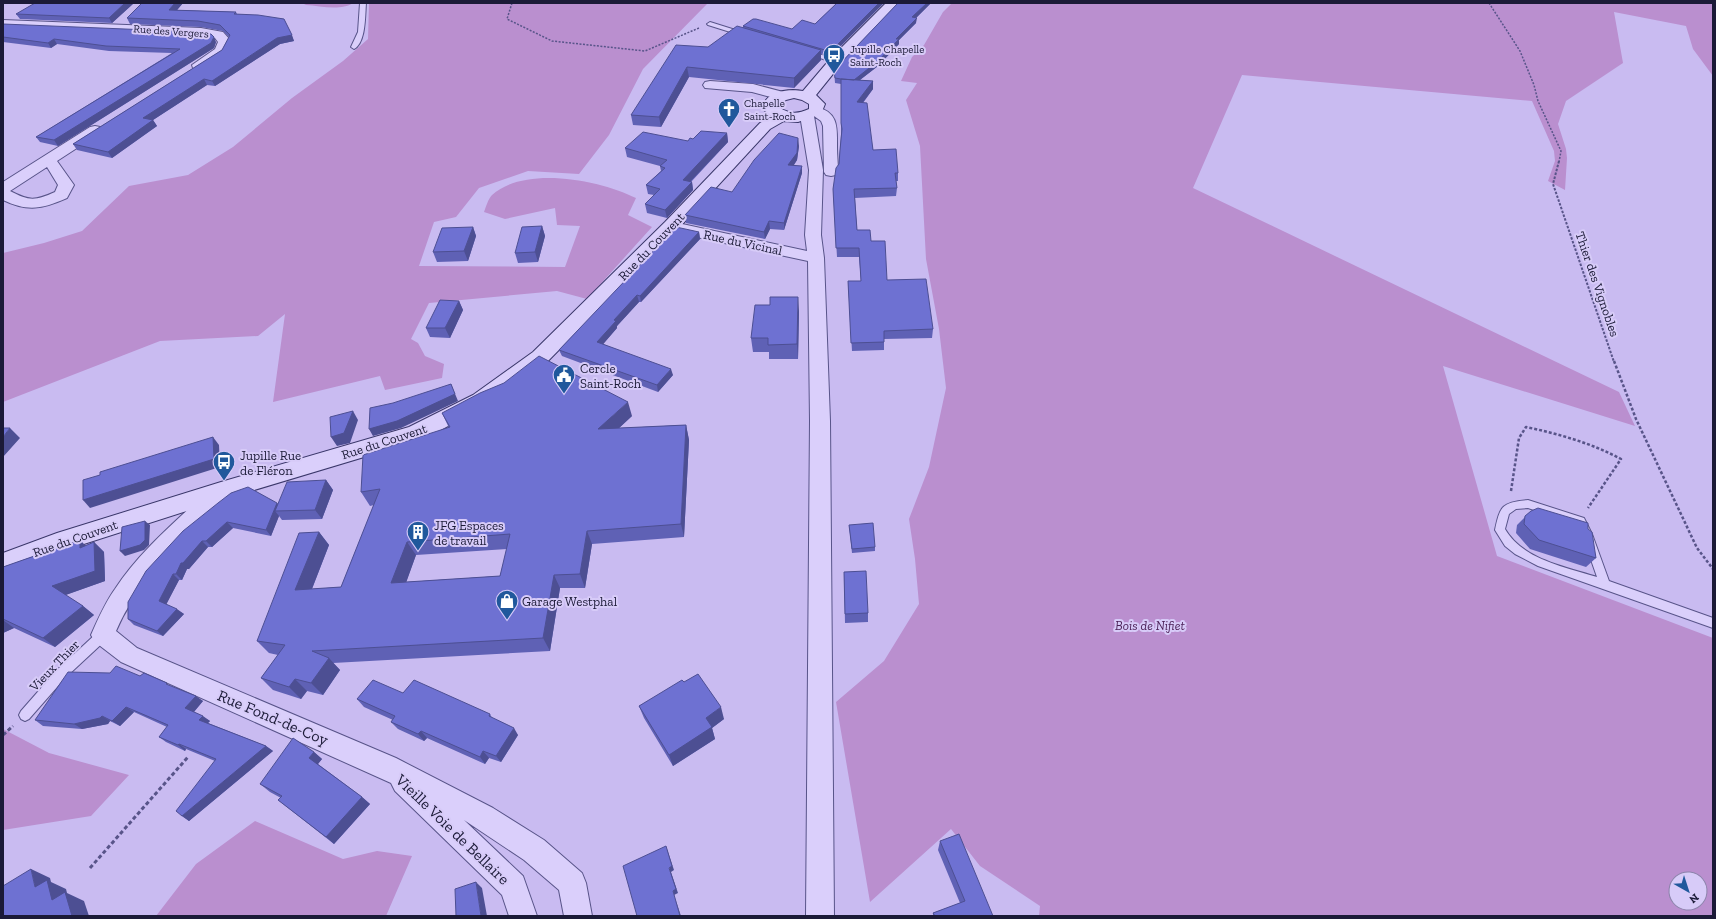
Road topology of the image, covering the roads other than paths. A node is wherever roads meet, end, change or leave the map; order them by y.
1 (363, 3) edge
2 (893, 3) edge
3 (127, 18) edge
4 (3, 24) edge
5 (710, 24) road end
6 (117, 28) junction
7 (747, 35) edge
8 (354, 47) dead end
9 (799, 50) edge
10 (836, 61) junction
11 (187, 72) edge
12 (710, 85) dead end
13 (782, 96) junction
14 (810, 107) junction
15 (781, 116) junction
16 (108, 122) edge
17 (49, 160) junction
18 (831, 172) dead end
19 (3, 189) edge
20 (3, 194) edge
21 (671, 226) junction
22 (816, 258) junction
23 (221, 491) junction
24 (3, 563) edge
25 (1605, 584) junction
26 (1713, 623) edge
27 (103, 636) junction
28 (25, 715) dead end
29 (387, 766) junction
30 (523, 916) edge
31 (578, 916) edge
32 (820, 916) edge

1 - 8 lane
2 - 10 street
3 - 6 street, Rue des Vergers
4 - 6 street, Rue des Vergers
5 - 7 lane
6 - 11 street, Rue des Vergers
9 - 10 lane
10 - 14 street
12 - 13 street
13 - 14 street
13 - 15 street
14 - 15 street
14 - 18 street
14 - 22 street
15 - 21 street, Rue du Couvent
16 - 17 street
17 - 19 street
17 - 20 street
21 - 22 street, Rue du Vicinal
21 - 23 street, Rue du Couvent
22 - 32 street
23 - 24 street, Rue du Couvent
23 - 27 street
25 - 25 lane
25 - 26 lane
27 - 28 lane, Vieux Thier
27 - 29 street, Rue Fond-de-Coy
29 - 30 street, Vieille Voie de Bellaire
29 - 31 street, Rue Fond-de-Coy

